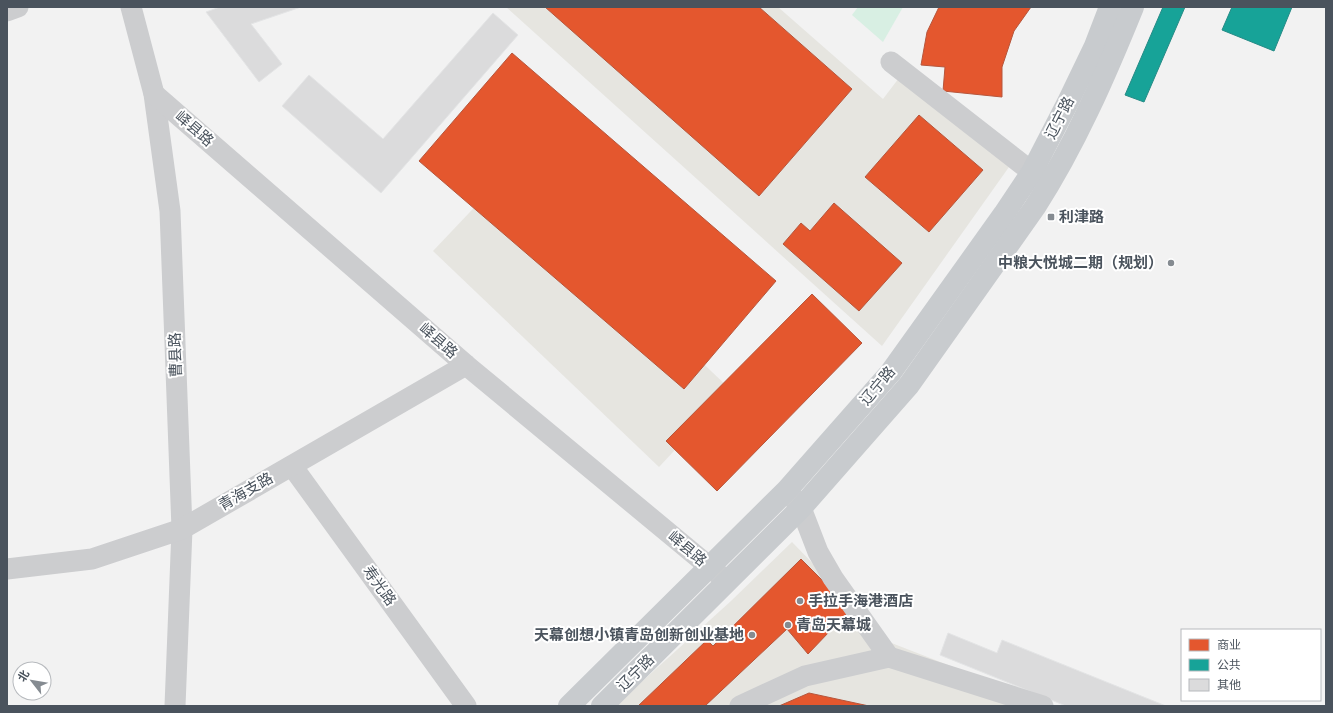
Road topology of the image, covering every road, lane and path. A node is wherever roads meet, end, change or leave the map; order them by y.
1 (18, 7) edge
2 (131, 7) edge
3 (1110, 7) edge
4 (1133, 7) edge
5 (7, 11) edge
6 (891, 62) dead end
7 (154, 94) junction
8 (1032, 172) junction
9 (466, 365) junction
10 (292, 466) junction
11 (787, 490) junction
12 (801, 508) junction
13 (182, 529) junction
14 (710, 568) junction
15 (7, 569) edge
16 (728, 582) junction
17 (889, 657) junction
18 (175, 706) edge
19 (466, 706) edge
20 (569, 706) edge
21 (602, 706) edge
22 (740, 706) edge
23 (1043, 706) edge

1 - 5 street
2 - 7 street, 曹县路
3 - 8 main road, 辽宁路
4 - 12 main road, 辽宁路
6 - 8 street
7 - 9 street, 峄县路
7 - 13 street, 曹县路
8 - 11 main road, 辽宁路
9 - 10 street, 青海支路
9 - 14 street, 峄县路
10 - 13 street, 青海支路
10 - 19 street, 寿光路
11 - 12 street
11 - 14 main road, 辽宁路
12 - 16 main road, 辽宁路
12 - 17 street
13 - 15 street, 青海支路
13 - 18 street, 曹县路
14 - 16 street, 峄县路
14 - 20 main road, 辽宁路
16 - 21 main road, 辽宁路
17 - 22 street
17 - 23 street

